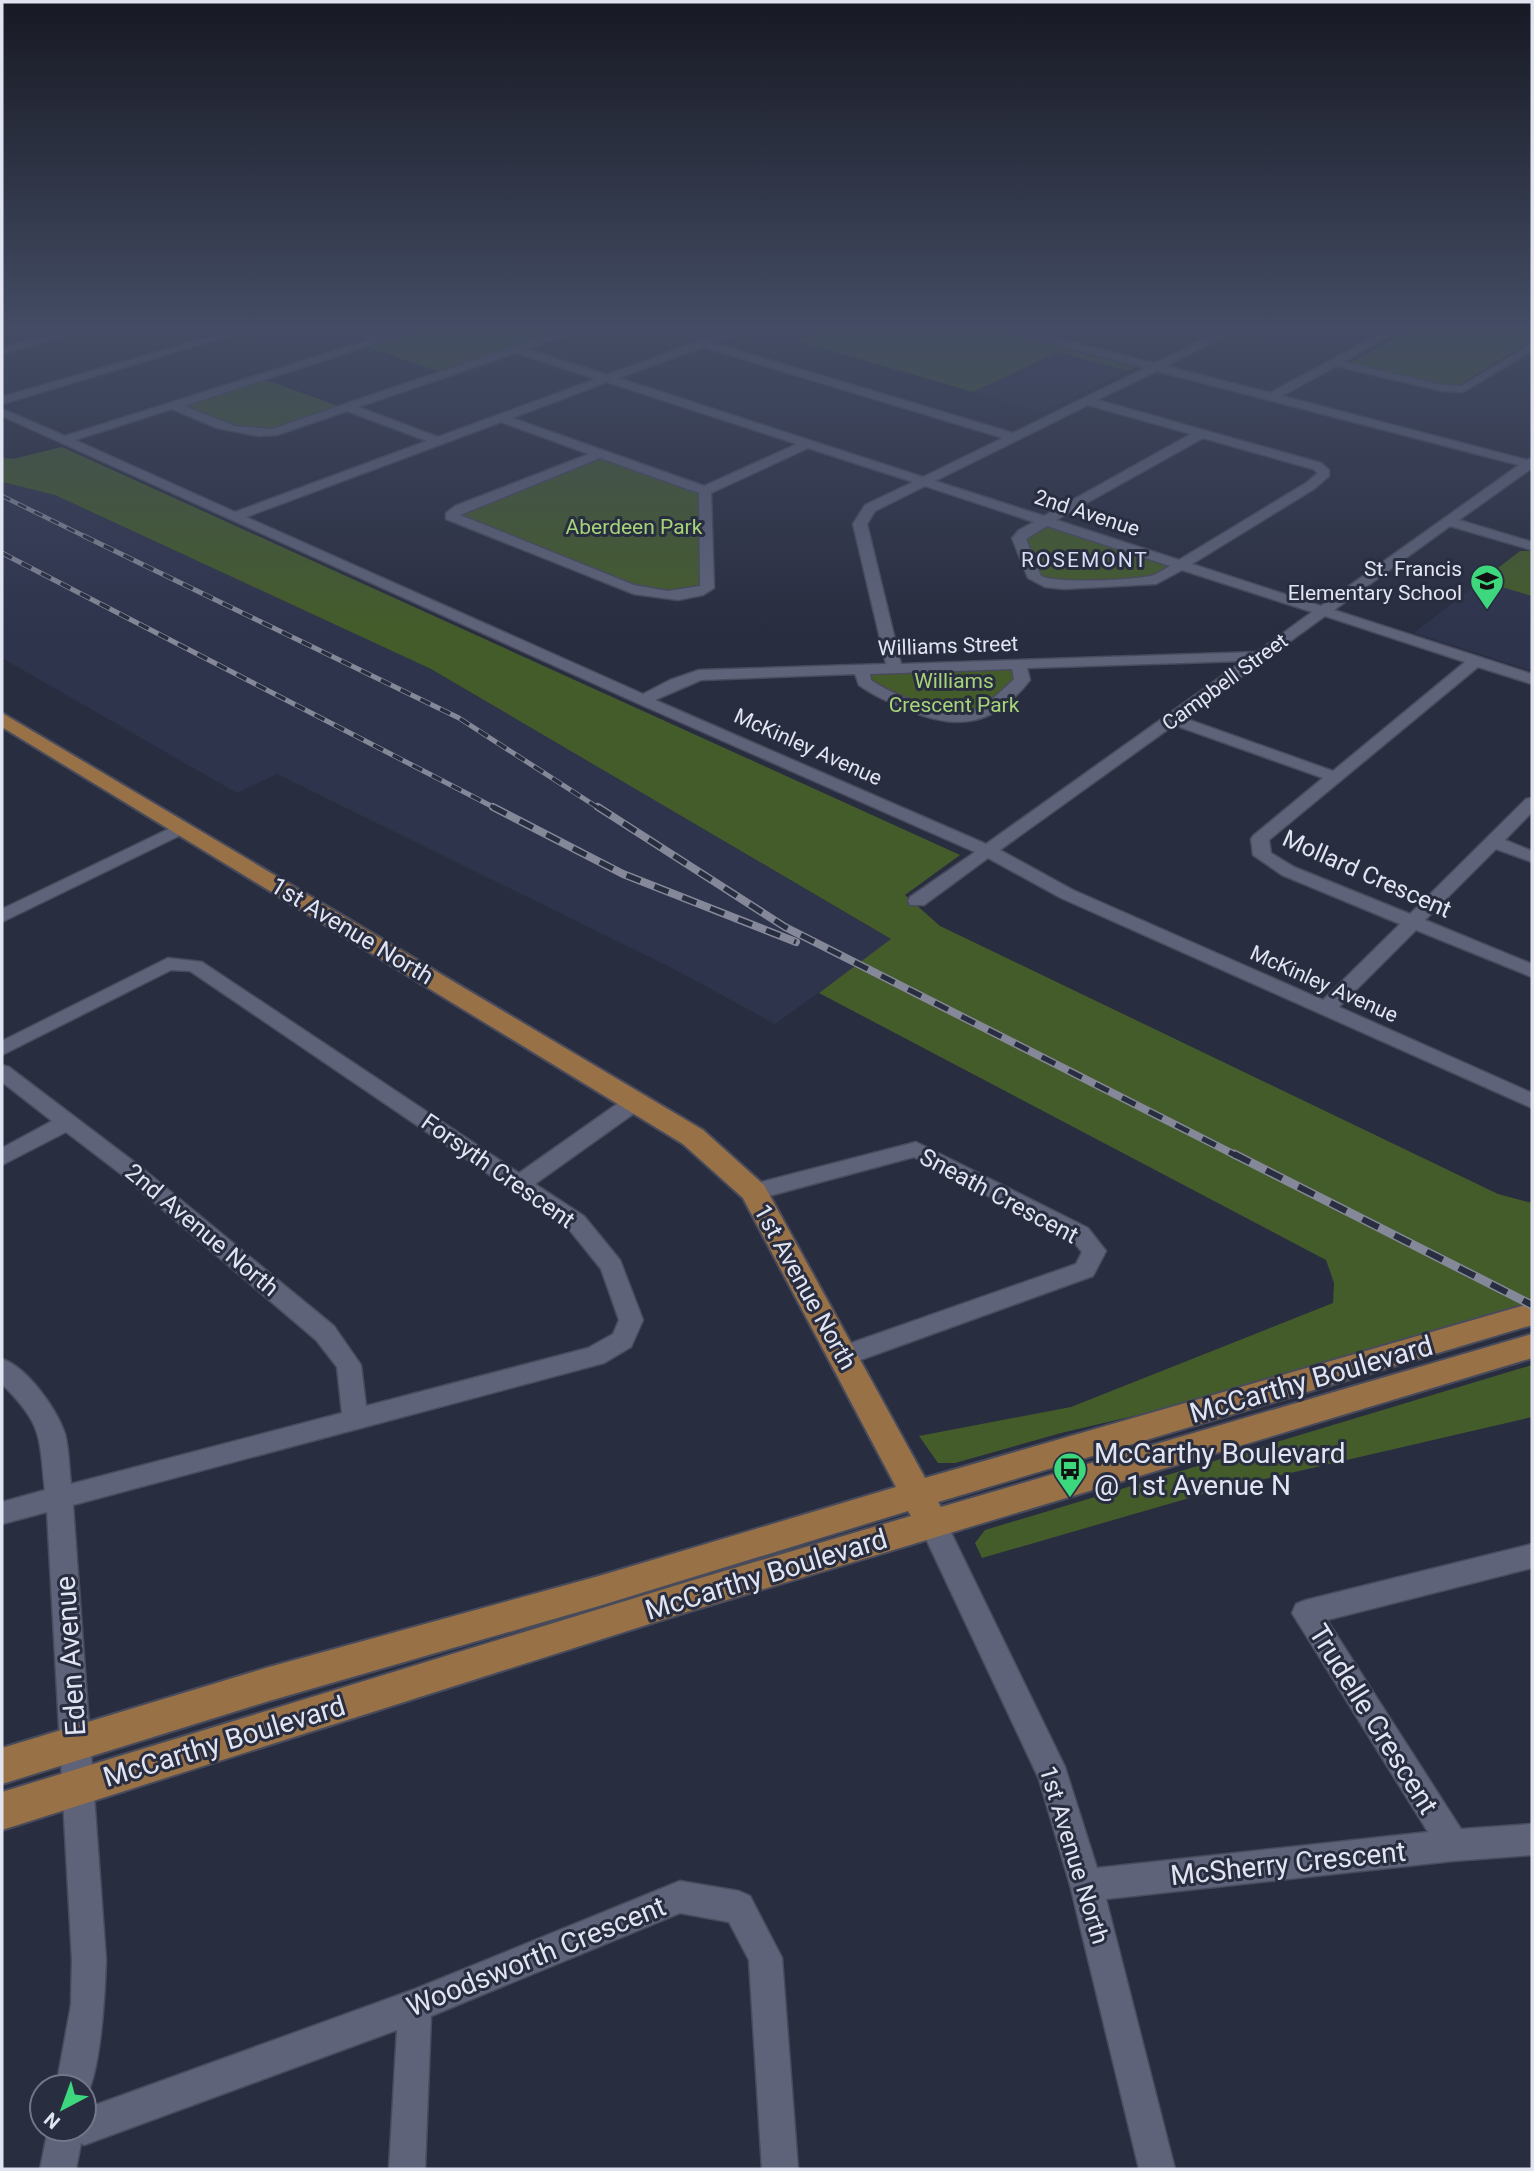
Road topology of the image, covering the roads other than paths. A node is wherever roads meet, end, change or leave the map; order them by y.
1 (36, 427) edge
2 (103, 427) edge
3 (227, 427) edge
4 (287, 427) edge
5 (402, 427) edge
6 (475, 427) edge
7 (528, 427) edge
8 (760, 427) edge
9 (981, 427) edge
10 (1033, 427) edge
11 (1181, 427) edge
12 (1391, 427) edge
13 (1202, 433) junction
14 (1013, 437) junction
15 (64, 440) junction
16 (438, 441) junction
17 (809, 443) junction
18 (601, 453) junction
19 (1531, 463) edge
20 (925, 480) junction
21 (705, 491) junction
22 (234, 517) junction
23 (1048, 521) junction
24 (1450, 522) junction
25 (1532, 546) edge
26 (1182, 564) junction
27 (1326, 611) junction
28 (1259, 656) junction
29 (1476, 661) junction
30 (1019, 665) junction
31 (894, 668) junction
32 (862, 669) junction
33 (1532, 679) edge
34 (643, 700) junction
35 (2, 719) edge
36 (1173, 719) junction
37 (1335, 777) junction
38 (1532, 803) edge
39 (181, 828) junction
40 (1493, 842) junction
41 (988, 851) junction
42 (1532, 857) edge
43 (916, 901) dead end
44 (2, 916) edge
45 (1413, 922) junction
46 (1532, 971) edge
47 (1325, 1010) junction
48 (2, 1049) edge
49 (2, 1072) edge
50 (1532, 1101) edge
51 (635, 1102) junction
52 (66, 1122) junction
53 (2, 1158) edge
54 (521, 1183) junction
55 (754, 1192) junction
56 (1532, 1314) edge
57 (1532, 1346) edge
58 (843, 1356) junction
59 (2, 1369) edge
60 (355, 1419) junction
61 (59, 1497) junction
62 (925, 1510) junction
63 (2, 1513) edge
64 (1532, 1556) edge
65 (77, 1743) junction
66 (2, 1766) edge
67 (78, 1787) junction
68 (2, 1811) edge
69 (1532, 1840) edge
70 (1453, 1845) junction
71 (1086, 1885) junction
72 (415, 2006) junction
73 (76, 2073) edge
74 (98, 2121) edge
75 (68, 2143) edge
76 (58, 2169) edge
77 (407, 2169) edge
78 (780, 2169) edge
79 (1157, 2169) edge

1 - 15 street, McKinley Avenue
2 - 15 street
3 - 4 street
5 - 16 street
6 - 16 street
7 - 18 street
8 - 17 street, 2nd Avenue
9 - 14 street
10 - 14 street
11 - 13 street
12 - 19 street
13 - 23 street
13 - 26 street
14 - 20 street
15 - 22 street, McKinley Avenue
16 - 22 street
17 - 20 street, 2nd Avenue
17 - 21 street
18 - 21 street
18 - 21 street
19 - 24 street, Campbell Street
20 - 23 street, 2nd Avenue
20 - 31 street
22 - 34 street, McKinley Avenue
23 - 26 street, 2nd Avenue
23 - 26 street
24 - 25 street
24 - 27 street, Campbell Street
26 - 27 street, 2nd Avenue
27 - 28 street, Campbell Street
27 - 29 street, 2nd Avenue
28 - 30 street, Williams Street
28 - 36 street, Campbell Street
29 - 33 street, 2nd Avenue
29 - 37 street, Mollard Crescent
30 - 31 street, Williams Street
30 - 32 street
31 - 32 street, Williams Street
32 - 34 street, Williams Street
34 - 41 street, McKinley Avenue
35 - 39 main road, 1st Avenue North
36 - 37 street
36 - 41 street, Campbell Street
37 - 45 street, Mollard Crescent
38 - 40 street
39 - 44 street
39 - 51 main road, 1st Avenue North
40 - 42 street
40 - 45 street
41 - 43 street, Campbell Street
41 - 47 street, McKinley Avenue
45 - 46 street, Mollard Crescent
45 - 47 street
47 - 50 street, McKinley Avenue
48 - 54 street, Forsyth Crescent
49 - 52 street, 2nd Avenue North
51 - 54 street
51 - 55 main road, 1st Avenue North
52 - 53 street
52 - 60 street, 2nd Avenue North
54 - 60 street, Forsyth Crescent
55 - 58 main road, 1st Avenue North
55 - 58 street, Sneath Crescent
56 - 62 main road, McCarthy Boulevard
57 - 62 main road, McCarthy Boulevard
58 - 62 main road, 1st Avenue North
59 - 61 street, Eden Avenue
60 - 61 street, Forsyth Crescent
61 - 63 street, Forsyth Crescent
61 - 65 street, Eden Avenue
62 - 65 main road, McCarthy Boulevard
62 - 67 main road, McCarthy Boulevard
62 - 71 street, 1st Avenue North
64 - 70 street, Trudelle Crescent
65 - 66 main road, McCarthy Boulevard
65 - 67 street, Eden Avenue
67 - 68 main road, McCarthy Boulevard
67 - 73 street, Eden Avenue
69 - 70 street, McSherry Crescent
70 - 71 street, McSherry Crescent
71 - 79 street, 1st Avenue North
72 - 74 street, Woodsworth Crescent
72 - 77 street
72 - 78 street, Woodsworth Crescent
75 - 76 street

